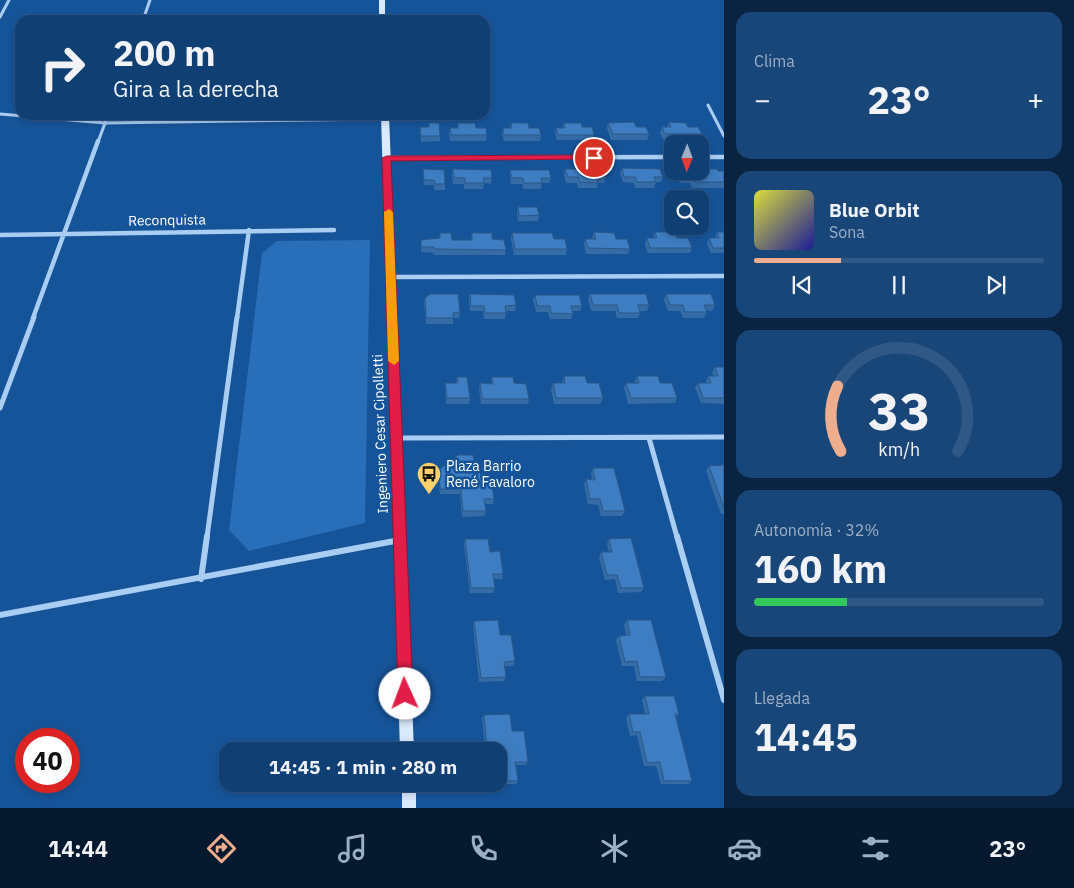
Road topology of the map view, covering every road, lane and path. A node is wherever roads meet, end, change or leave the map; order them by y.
1 (9, 0) edge
2 (150, 0) edge
3 (382, 0) edge
4 (145, 15) edge
5 (382, 15) edge
6 (0, 17) edge
7 (708, 105) dead end
8 (0, 114) edge
9 (15, 115) edge
10 (70, 120) edge
11 (106, 120) edge
12 (245, 120) edge
13 (385, 120) edge
14 (105, 123) junction
15 (724, 136) edge
16 (724, 157) edge
17 (387, 158) junction
18 (664, 158) edge
19 (709, 158) edge
20 (250, 230) junction
21 (334, 230) dead end
22 (64, 233) junction
23 (0, 235) edge
24 (724, 276) edge
25 (391, 277) junction
26 (0, 408) edge
27 (724, 437) edge
28 (396, 438) junction
29 (649, 438) junction
30 (400, 540) junction
31 (201, 579) junction
32 (0, 615) edge
33 (724, 700) edge
34 (407, 742) edge
35 (408, 792) edge
36 (409, 808) edge

1 - 6 street
2 - 4 street
3 - 5 street
7 - 15 street
8 - 9 street
10 - 14 street
11 - 14 street
12 - 14 street
13 - 17 street, Ingeniero Cesar Cipolletti
14 - 22 street
16 - 19 street
17 - 18 street
17 - 25 street, Ingeniero Cesar Cipolletti
20 - 21 street, Reconquista
20 - 22 street, Reconquista
20 - 31 street
22 - 23 street, Reconquista
22 - 26 street
24 - 25 street
25 - 28 street, Ingeniero Cesar Cipolletti
27 - 29 street
28 - 29 street
28 - 30 street, Ingeniero Cesar Cipolletti
29 - 33 street
30 - 31 street
30 - 34 street, Ingeniero Cesar Cipolletti
31 - 32 street
35 - 36 street

